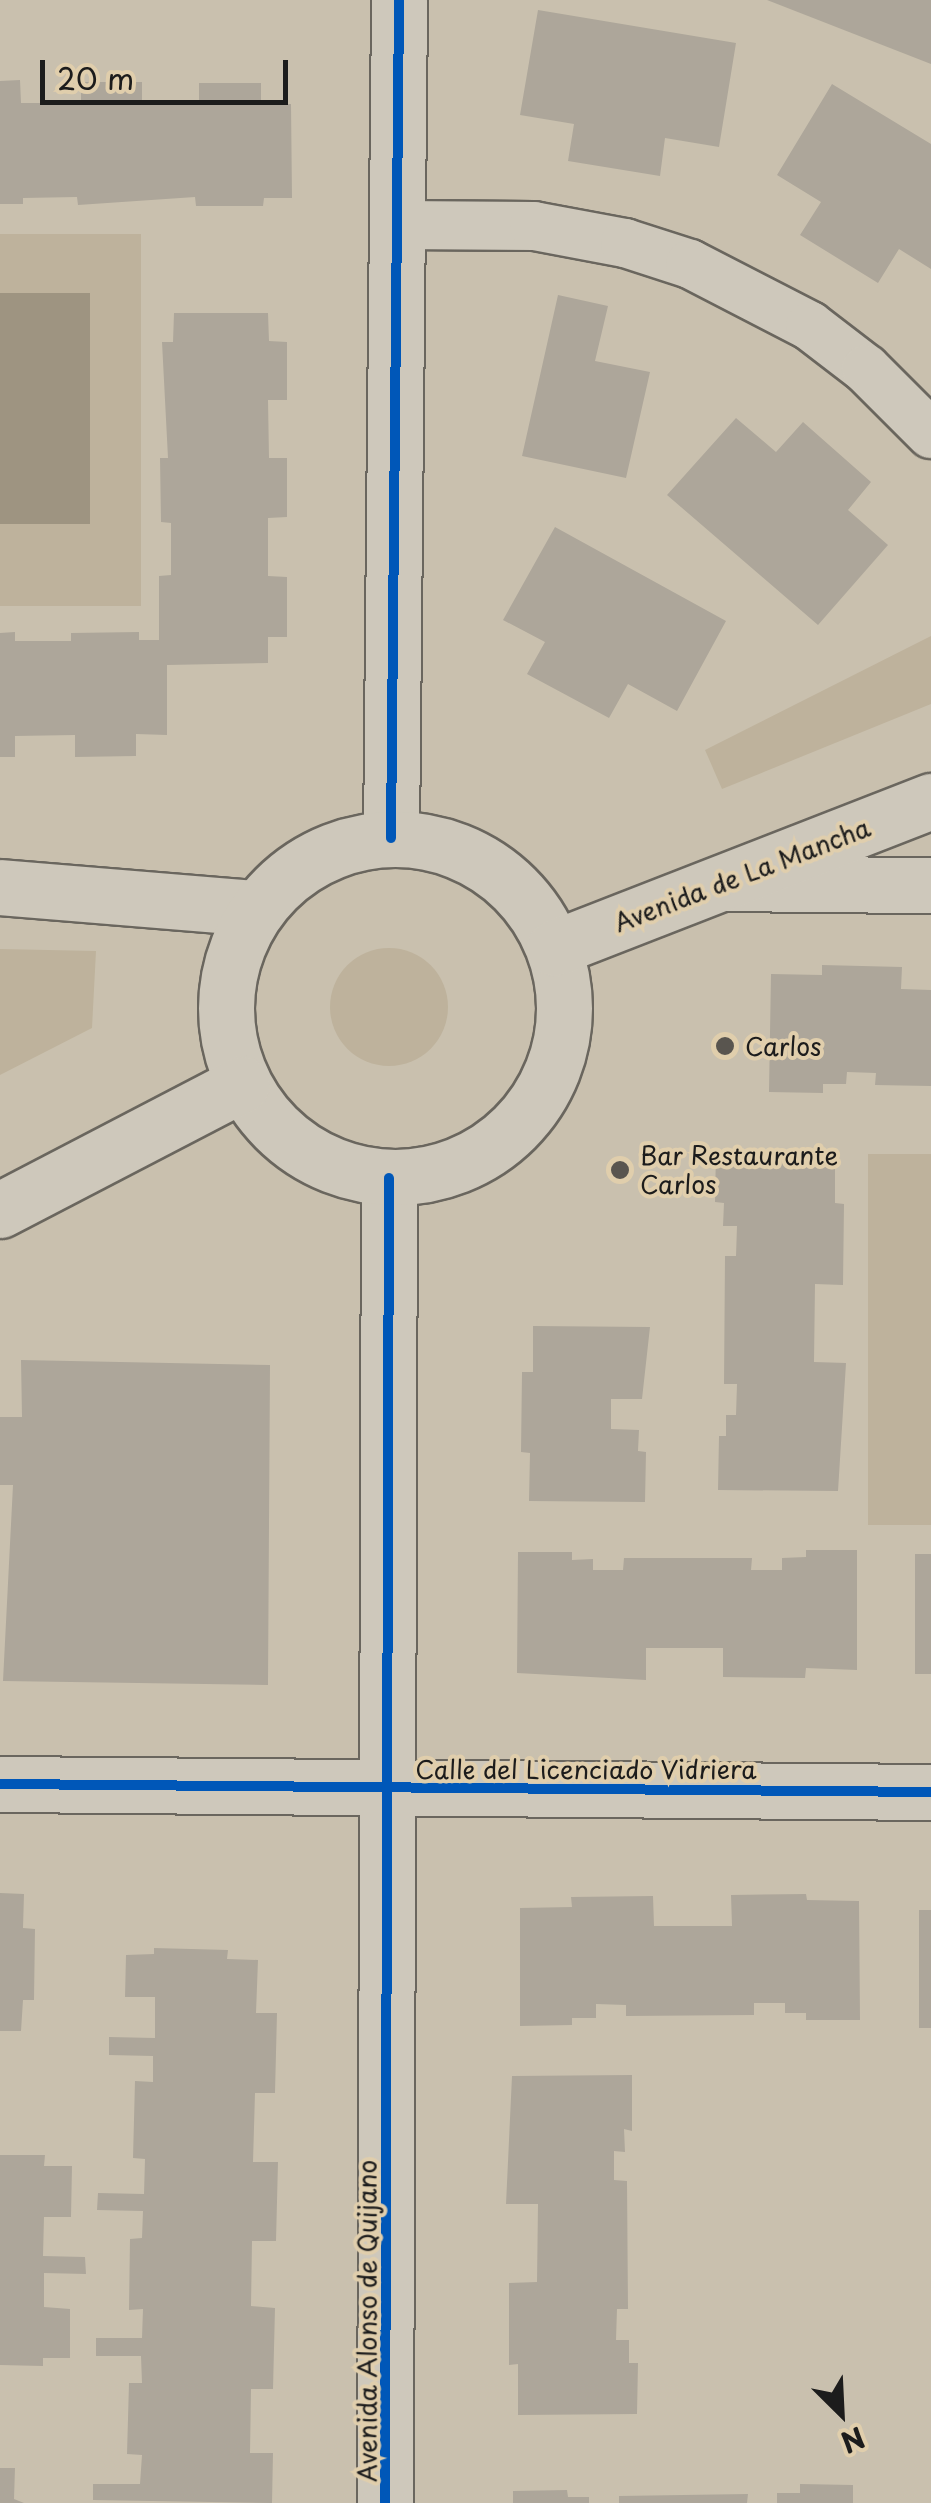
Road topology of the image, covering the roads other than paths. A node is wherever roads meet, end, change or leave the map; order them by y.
1 (400, 0) edge
2 (399, 225) junction
3 (931, 434) edge
4 (931, 801) edge
5 (391, 838) junction
6 (722, 883) junction
7 (931, 885) edge
8 (0, 887) edge
9 (256, 908) junction
10 (554, 948) junction
11 (242, 1084) junction
12 (390, 1178) junction
13 (0, 1210) edge
14 (0, 1784) edge
15 (390, 1788) junction
16 (931, 1792) edge
17 (385, 2503) edge

1 - 2 street
2 - 3 lane
2 - 5 street
4 - 6 street, Avenida de La Mancha
5 - 9 street
5 - 10 street
6 - 7 street
6 - 10 street, Avenida de La Mancha
8 - 9 street
9 - 11 street
10 - 12 street
11 - 12 street
11 - 13 street
12 - 15 street, Avenida Alonso de Quijano
14 - 15 street, Calle del Licenciado Vidriera
15 - 16 street, Calle del Licenciado Vidriera
15 - 17 street, Avenida Alonso de Quijano

